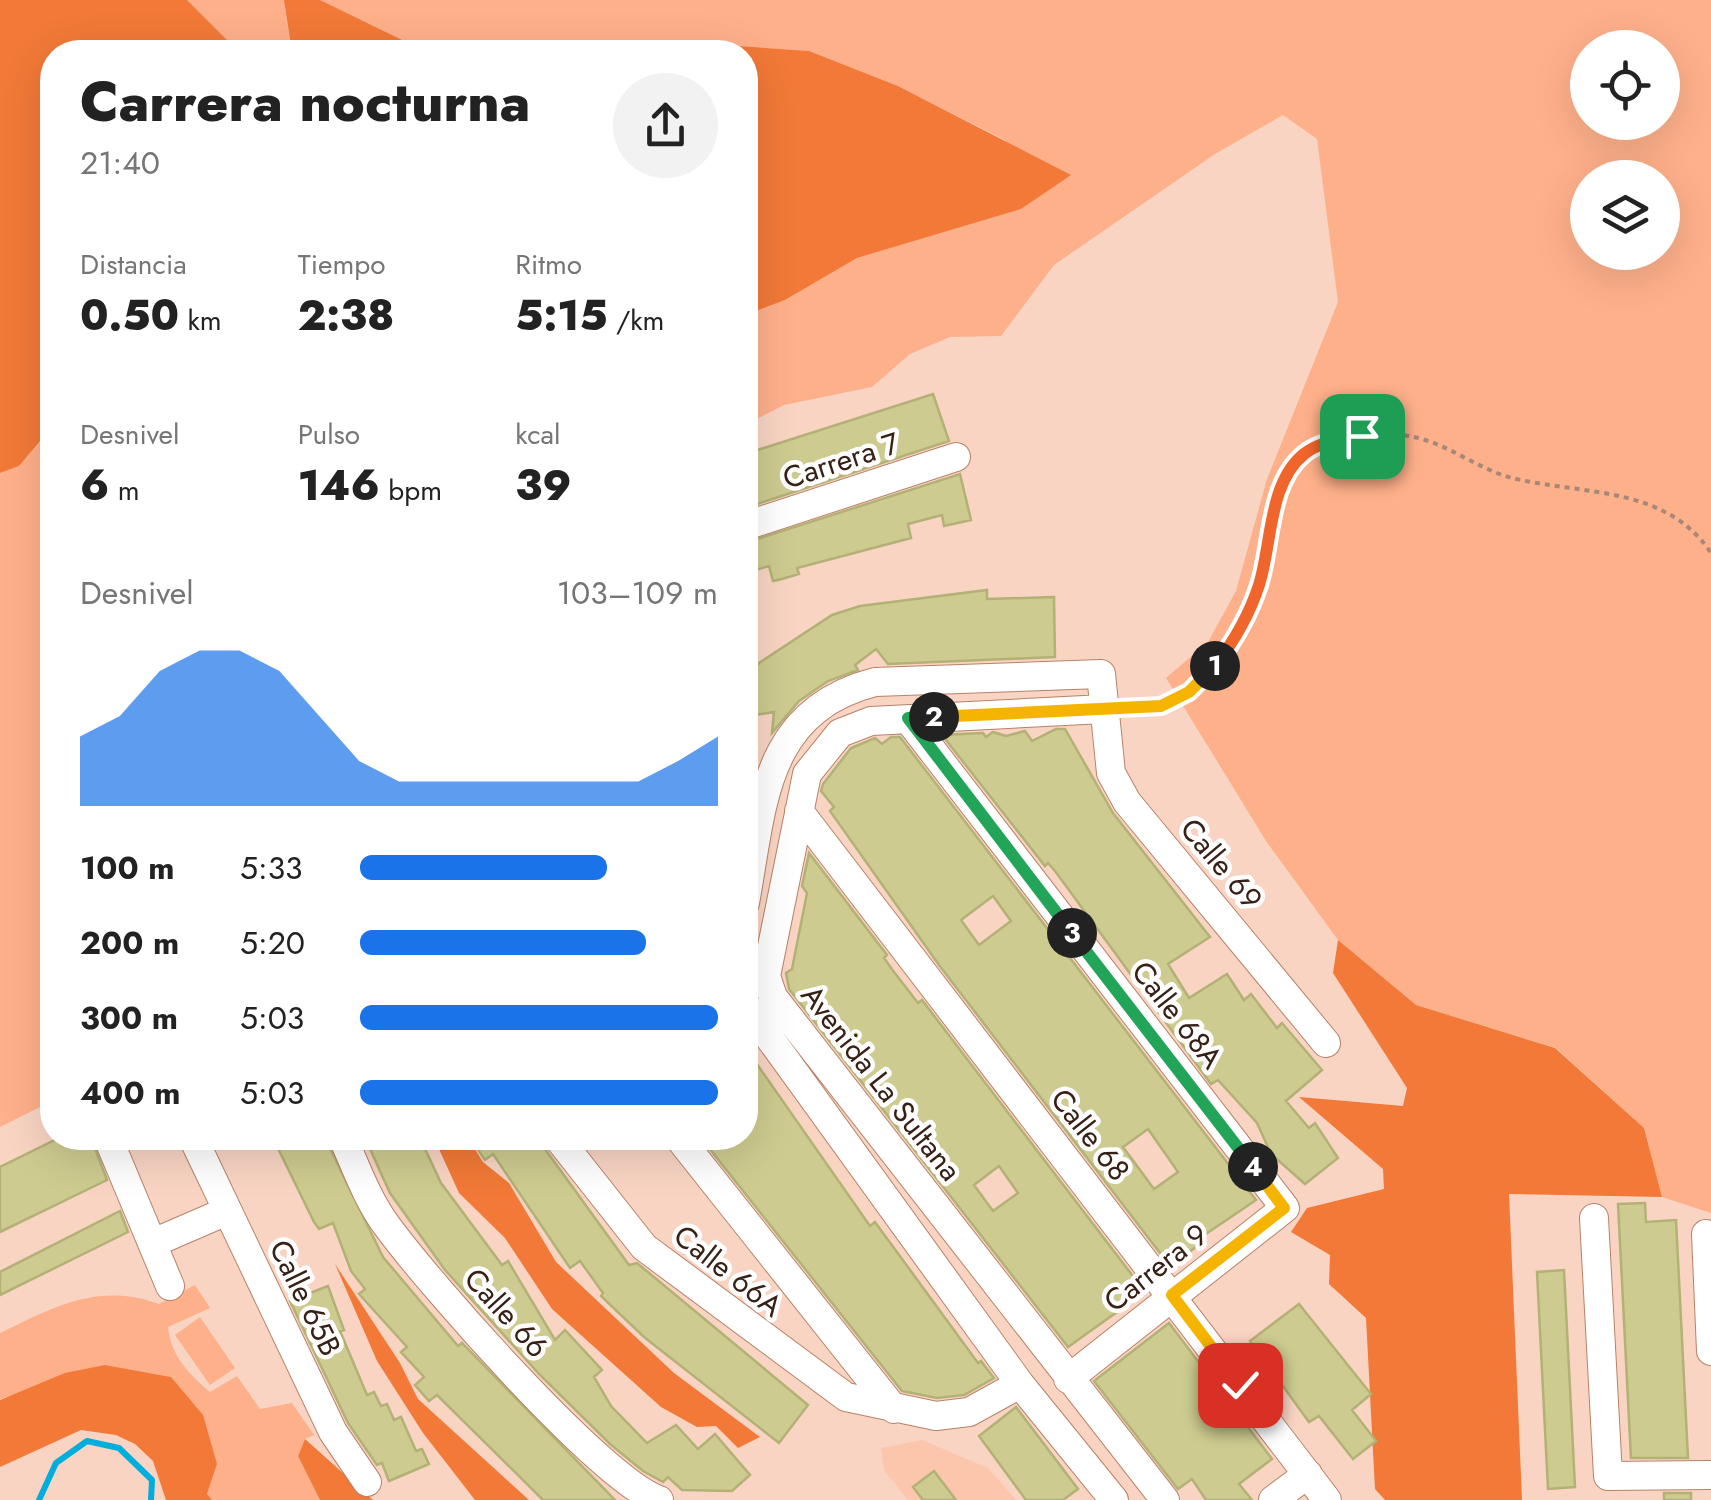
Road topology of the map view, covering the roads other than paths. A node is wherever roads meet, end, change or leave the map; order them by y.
1 (956, 457) dead end
2 (758, 522) edge
3 (1104, 710) junction
4 (908, 718) junction
5 (799, 811) junction
6 (758, 831) edge
7 (758, 967) edge
8 (758, 978) edge
9 (758, 1022) edge
10 (1326, 1042) dead end
11 (113, 1150) edge
12 (199, 1150) edge
13 (349, 1150) edge
14 (567, 1150) edge
15 (689, 1150) edge
16 (1284, 1208) joint
17 (227, 1211) junction
18 (1594, 1218) dead end
19 (1706, 1234) dead end
20 (152, 1243) junction
21 (170, 1286) dead end
22 (1172, 1295) junction
23 (1711, 1350) edge
24 (1068, 1379) junction
25 (1020, 1384) junction
26 (894, 1409) junction
27 (1308, 1474) junction
28 (1711, 1475) edge
29 (367, 1482) dead end
30 (1636, 1488) edge
31 (660, 1500) edge
32 (1114, 1500) edge
33 (1165, 1500) edge
34 (1273, 1500) edge
35 (1328, 1500) edge

1 - 2 street, Carrera 7
3 - 4 street, Avenida La Sultana
3 - 6 street
3 - 10 street, Calle 69
4 - 5 street, Avenida La Sultana
4 - 16 street, Calle 68A
5 - 7 street, Avenida La Sultana
5 - 22 street, Calle 68
8 - 24 street, Avenida La Sultana
9 - 25 street, Avenida La Sultana
11 - 20 street
12 - 17 street, Calle 65B
13 - 31 street, Calle 66
14 - 26 street, Calle 66A
15 - 26 street, Calle 66A
16 - 22 street, Carrera 9
17 - 20 street
17 - 29 street, Calle 65B
18 - 30 street
19 - 23 street
20 - 21 street
22 - 24 street, Carrera 9
22 - 27 street, Calle 68
24 - 33 street, Avenida La Sultana
25 - 26 street, Calle 66A
25 - 32 street, Avenida La Sultana
27 - 34 street
27 - 35 street, Calle 68
28 - 30 street

